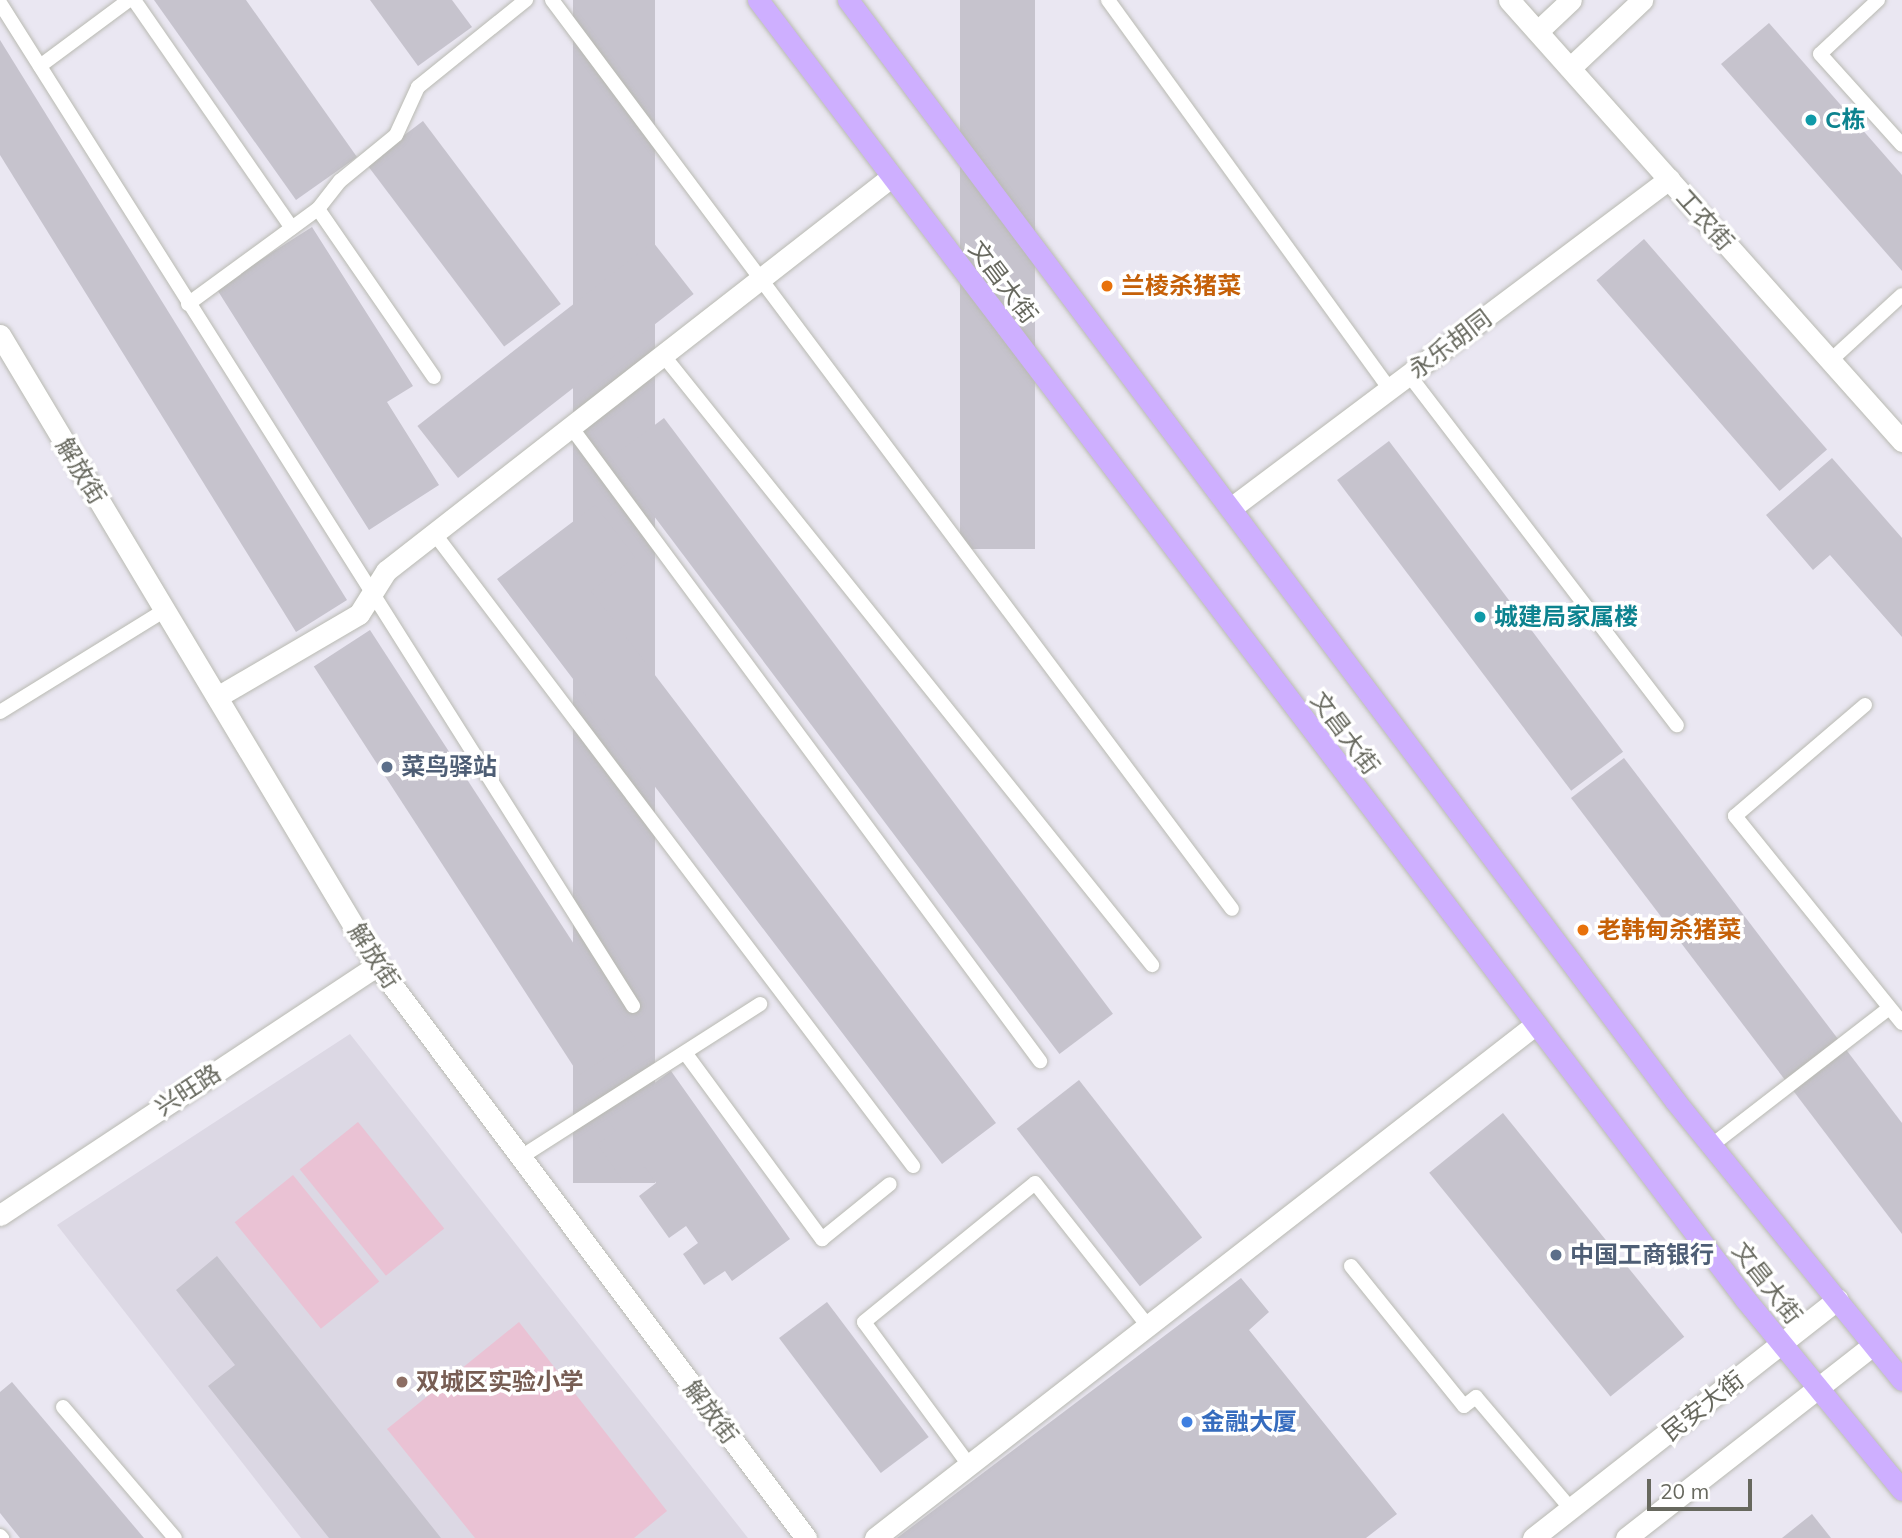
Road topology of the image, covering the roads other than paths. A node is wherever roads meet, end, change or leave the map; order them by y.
1 (132, 0) edge
2 (526, 0) edge
3 (552, 0) edge
4 (758, 0) edge
5 (848, 0) edge
6 (1108, 0) edge
7 (1509, 0) edge
8 (1571, 0) edge
9 (1642, 0) edge
10 (1878, 0) edge
11 (0, 3) edge
12 (1538, 31) junction
13 (40, 66) junction
14 (1571, 67) junction
15 (1902, 145) edge
16 (891, 177) junction
17 (1669, 180) junction
18 (318, 209) junction
19 (292, 228) junction
20 (761, 279) junction
21 (1902, 295) edge
22 (188, 304) junction
23 (0, 335) edge
24 (663, 355) junction
25 (1830, 360) junction
26 (1409, 375) junction
27 (434, 377) dead end
28 (1390, 389) junction
29 (571, 427) junction
30 (1902, 441) edge
31 (1231, 508) junction
32 (434, 533) junction
33 (370, 595) junction
34 (165, 610) junction
35 (217, 697) junction
36 (1865, 705) dead end
37 (0, 712) edge
38 (1677, 725) dead end
39 (1232, 909) dead end
40 (377, 965) junction
41 (1152, 965) dead end
42 (760, 1004) dead end
43 (633, 1006) dead end
44 (1889, 1007) junction
45 (1902, 1023) edge
46 (1536, 1024) junction
47 (686, 1054) junction
48 (1040, 1061) dead end
49 (1712, 1144) junction
50 (521, 1157) junction
51 (914, 1166) dead end
52 (890, 1184) dead end
53 (0, 1214) edge
54 (1351, 1266) dead end
55 (1838, 1299) junction
56 (1148, 1326) junction
57 (1781, 1345) junction
58 (1873, 1345) junction
59 (1902, 1380) edge
60 (1819, 1388) junction
61 (63, 1407) dead end
62 (969, 1465) junction
63 (1902, 1490) edge
64 (1571, 1509) junction
65 (175, 1538) edge
66 (806, 1538) edge
67 (875, 1538) edge
68 (1533, 1538) edge
69 (1626, 1538) edge

1 - 13 lane
1 - 19 lane
2 - 18 lane
3 - 20 lane
4 - 16 main road, 文昌大街
5 - 31 main road, 文昌大街
6 - 28 lane
7 - 12 street, 工农街
8 - 12 street
9 - 14 street
10 - 15 lane
11 - 13 lane
12 - 14 street, 工农街
13 - 22 lane
14 - 17 street, 工农街
16 - 20 street
16 - 46 main road, 文昌大街
17 - 25 street, 工农街
17 - 26 street, 永乐胡同
18 - 19 lane
18 - 27 lane
19 - 22 lane
20 - 24 street
20 - 39 lane
21 - 25 lane
22 - 33 lane
23 - 34 street, 解放街
24 - 29 street
24 - 41 lane
25 - 30 street, 工农街
26 - 28 street, 永乐胡同
26 - 38 lane
28 - 31 street, 永乐胡同
29 - 32 street
29 - 48 lane
31 - 49 main road, 文昌大街
32 - 33 street
32 - 51 lane
33 - 35 street
33 - 43 lane
34 - 35 street, 解放街
34 - 37 lane
35 - 40 street, 解放街
36 - 44 lane
40 - 50 street, 解放街
40 - 53 street, 兴旺路
42 - 47 lane
44 - 45 lane
44 - 49 lane
46 - 56 street
46 - 57 main road, 文昌大街
47 - 50 lane
47 - 52 lane
49 - 55 main road, 文昌大街
50 - 66 street, 解放街
54 - 64 lane
55 - 57 street, 民安大街
55 - 58 main road, 文昌大街
56 - 62 street
56 - 62 lane
57 - 60 main road, 文昌大街
57 - 64 street, 民安大街
58 - 59 main road, 文昌大街
58 - 60 street
60 - 63 main road, 文昌大街
60 - 69 street
61 - 65 lane
62 - 67 street
64 - 68 street, 民安大街

